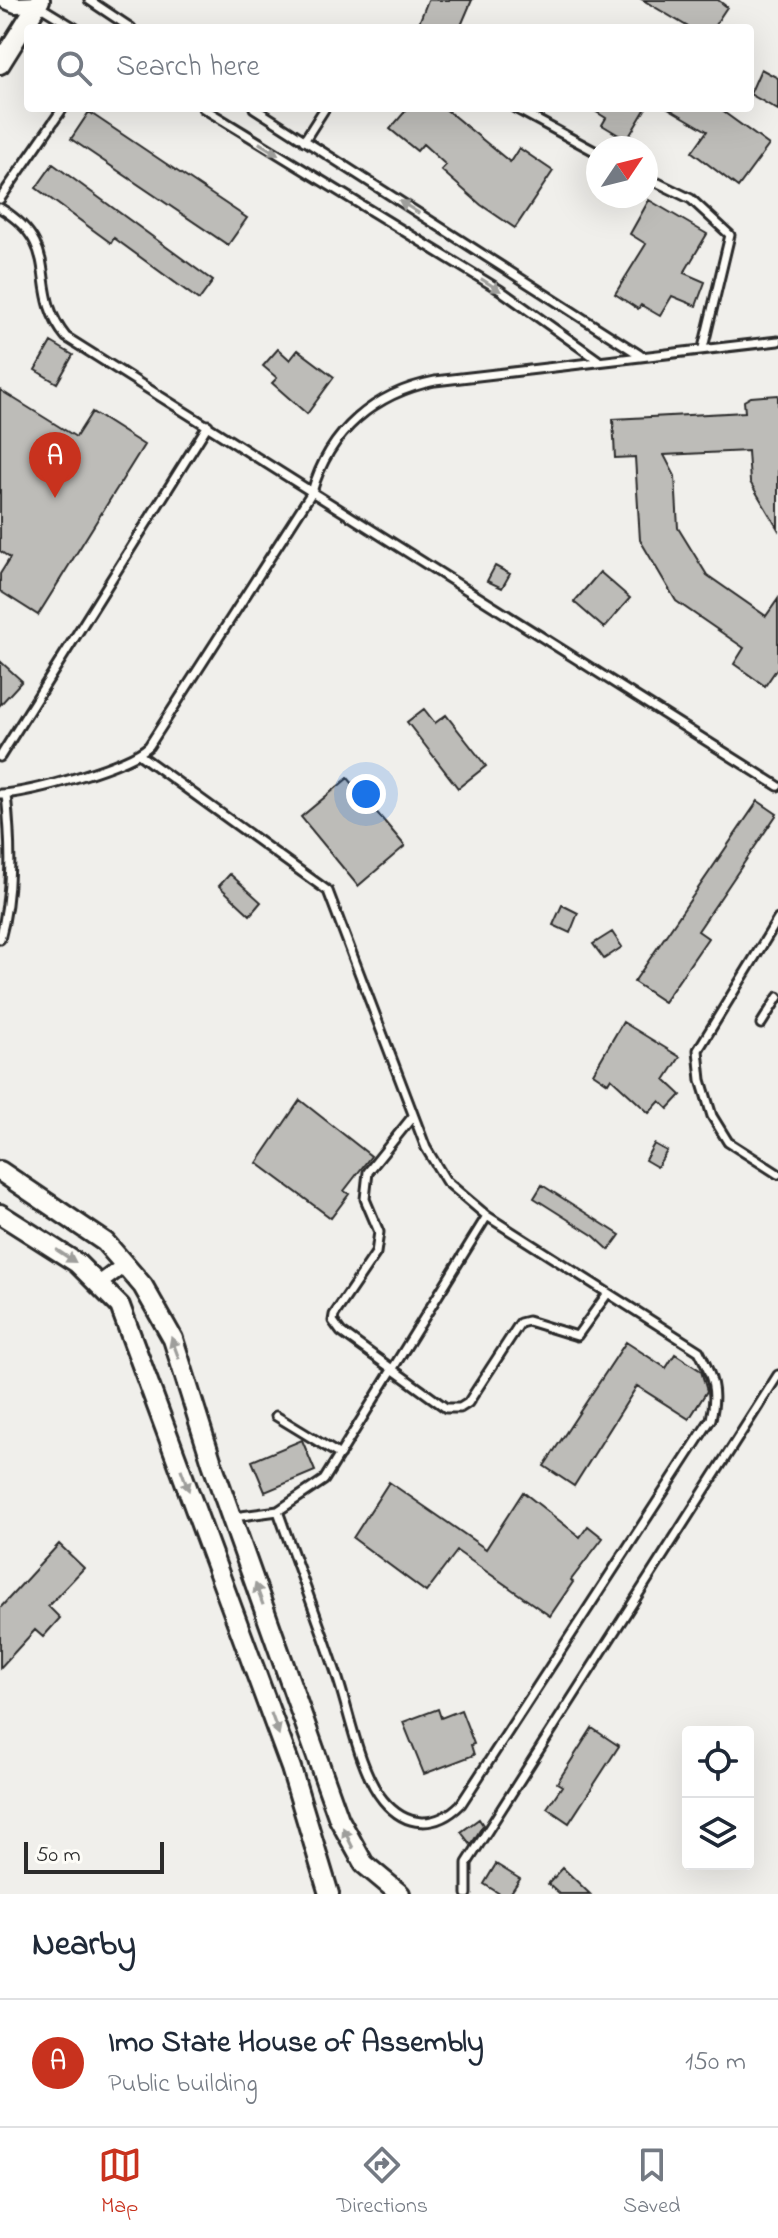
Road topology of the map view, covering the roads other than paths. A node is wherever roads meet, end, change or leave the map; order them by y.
1 (4, 0) edge
2 (89, 0) edge
3 (39, 2) edge
4 (25, 24) edge
5 (69, 24) edge
6 (125, 24) edge
7 (24, 26) edge
8 (0, 64) edge
9 (60, 112) edge
10 (210, 112) edge
11 (260, 112) edge
12 (322, 112) edge
13 (522, 112) edge
14 (304, 141) junction
15 (586, 146) edge
16 (658, 183) edge
17 (0, 199) edge
18 (0, 208) edge
19 (778, 341) edge
20 (703, 348) junction
21 (640, 355) junction
22 (598, 360) junction
23 (208, 425) junction
24 (312, 492) junction
25 (140, 755) junction
26 (0, 757) edge
27 (778, 786) edge
28 (3, 794) edge
29 (778, 919) edge
30 (0, 939) edge
31 (778, 997) edge
32 (761, 1024) dead end
33 (413, 1116) junction
34 (0, 1171) edge
35 (778, 1174) edge
36 (0, 1214) edge
37 (487, 1216) junction
38 (124, 1265) junction
39 (100, 1283) junction
40 (608, 1293) junction
41 (392, 1371) junction
42 (778, 1375) edge
43 (276, 1416) dead end
44 (340, 1455) junction
45 (278, 1511) junction
46 (231, 1517) junction
47 (329, 1894) edge
48 (400, 1894) edge
49 (467, 1894) edge

1 - 3 street
2 - 6 lane
3 - 4 street
3 - 5 lane
7 - 8 street
9 - 17 lane
10 -> 22 lane
11 - 14 lane
12 - 14 lane
13 - 15 lane
21 -> 14 lane
16 - 20 lane
18 - 23 lane
19 - 20 lane
20 - 21 lane
21 - 22 lane
22 - 24 lane
23 - 24 lane
23 - 26 lane
24 - 25 lane
24 - 27 lane
25 - 28 lane
25 - 33 lane
28 - 30 lane
29 - 35 lane
31 - 32 lane
33 - 37 lane
33 - 41 lane
34 - 38 street
36 -> 39 street
37 - 40 lane
37 - 41 lane
38 - 39 street
46 -> 38 street
39 -> 47 street
40 - 41 lane
40 - 45 lane
41 - 44 lane
42 - 49 lane
43 - 44 lane
44 - 45 lane
45 - 46 lane
48 -> 46 street

